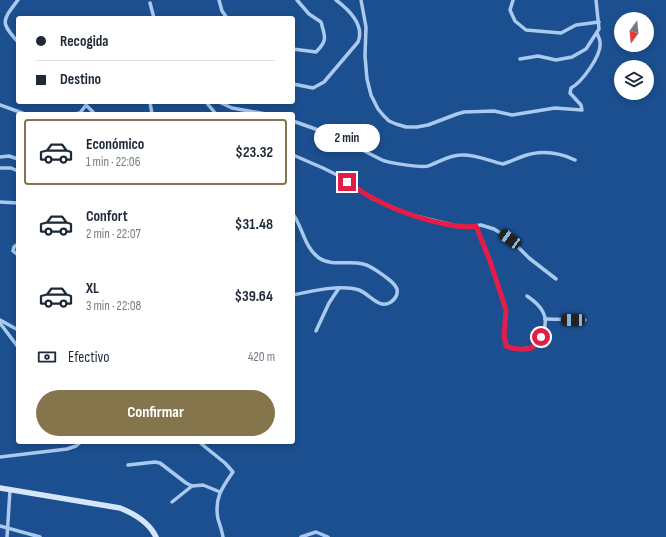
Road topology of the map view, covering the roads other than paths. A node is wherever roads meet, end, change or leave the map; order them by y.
1 (18, 0) edge
2 (219, 0) edge
3 (297, 0) edge
4 (336, 0) edge
5 (362, 0) edge
6 (513, 0) edge
7 (596, 0) edge
8 (150, 3) dead end
9 (153, 16) edge
10 (226, 16) edge
11 (599, 22) junction
12 (597, 33) junction
13 (360, 34) junction
14 (16, 40) edge
15 (366, 41) junction
16 (295, 49) edge
17 (520, 60) dead end
18 (295, 84) edge
19 (208, 104) edge
20 (223, 104) edge
21 (0, 105) edge
22 (86, 105) joint
23 (20, 112) edge
24 (81, 112) edge
25 (93, 112) edge
26 (214, 112) edge
27 (255, 112) edge
28 (295, 122) edge
29 (295, 156) edge
30 (0, 157) edge
31 (16, 158) edge
32 (575, 160) dead end
33 (0, 168) edge
34 (16, 170) edge
35 (0, 202) edge
36 (16, 203) edge
37 (295, 217) edge
38 (476, 226) junction
39 (16, 246) edge
40 (16, 253) edge
41 (556, 279) dead end
42 (339, 288) junction
43 (295, 295) edge
44 (528, 296) dead end
45 (546, 318) junction
46 (585, 320) dead end
47 (0, 321) edge
48 (16, 329) edge
49 (316, 331) dead end
50 (16, 344) edge
51 (78, 444) edge
52 (202, 444) edge
53 (0, 457) edge
54 (128, 465) dead end
55 (192, 486) junction
56 (0, 488) edge
57 (10, 490) junction
58 (220, 492) junction
59 (172, 502) dead end
60 (0, 526) edge
61 (7, 527) junction
62 (7, 537) edge
63 (40, 537) edge
64 (156, 537) edge
65 (223, 537) edge
66 (301, 537) edge
67 (328, 537) edge

1 - 14 street
2 - 10 street
3 - 16 street
4 - 13 street
5 - 15 street
6 - 11 street
7 - 11 street
8 - 9 street
11 - 12 street
12 - 15 street
12 - 17 street
13 - 15 street
13 - 18 street
19 - 26 street
20 - 27 street
21 - 23 street
22 - 24 street
22 - 25 street
28 - 32 street
29 - 38 street
30 - 31 street
33 - 34 street
35 - 36 street
37 - 42 street
38 - 41 street
38 - 45 street
39 - 40 street
42 - 43 street
42 - 49 street
44 - 45 street
45 - 46 street
47 - 48 street
47 - 50 street
51 - 53 street
52 - 58 street
54 - 55 street
55 - 58 street
55 - 59 street
56 - 57 street
57 - 61 street
57 - 64 street
58 - 65 street
60 - 61 street
61 - 62 street
61 - 63 street
66 - 67 street

